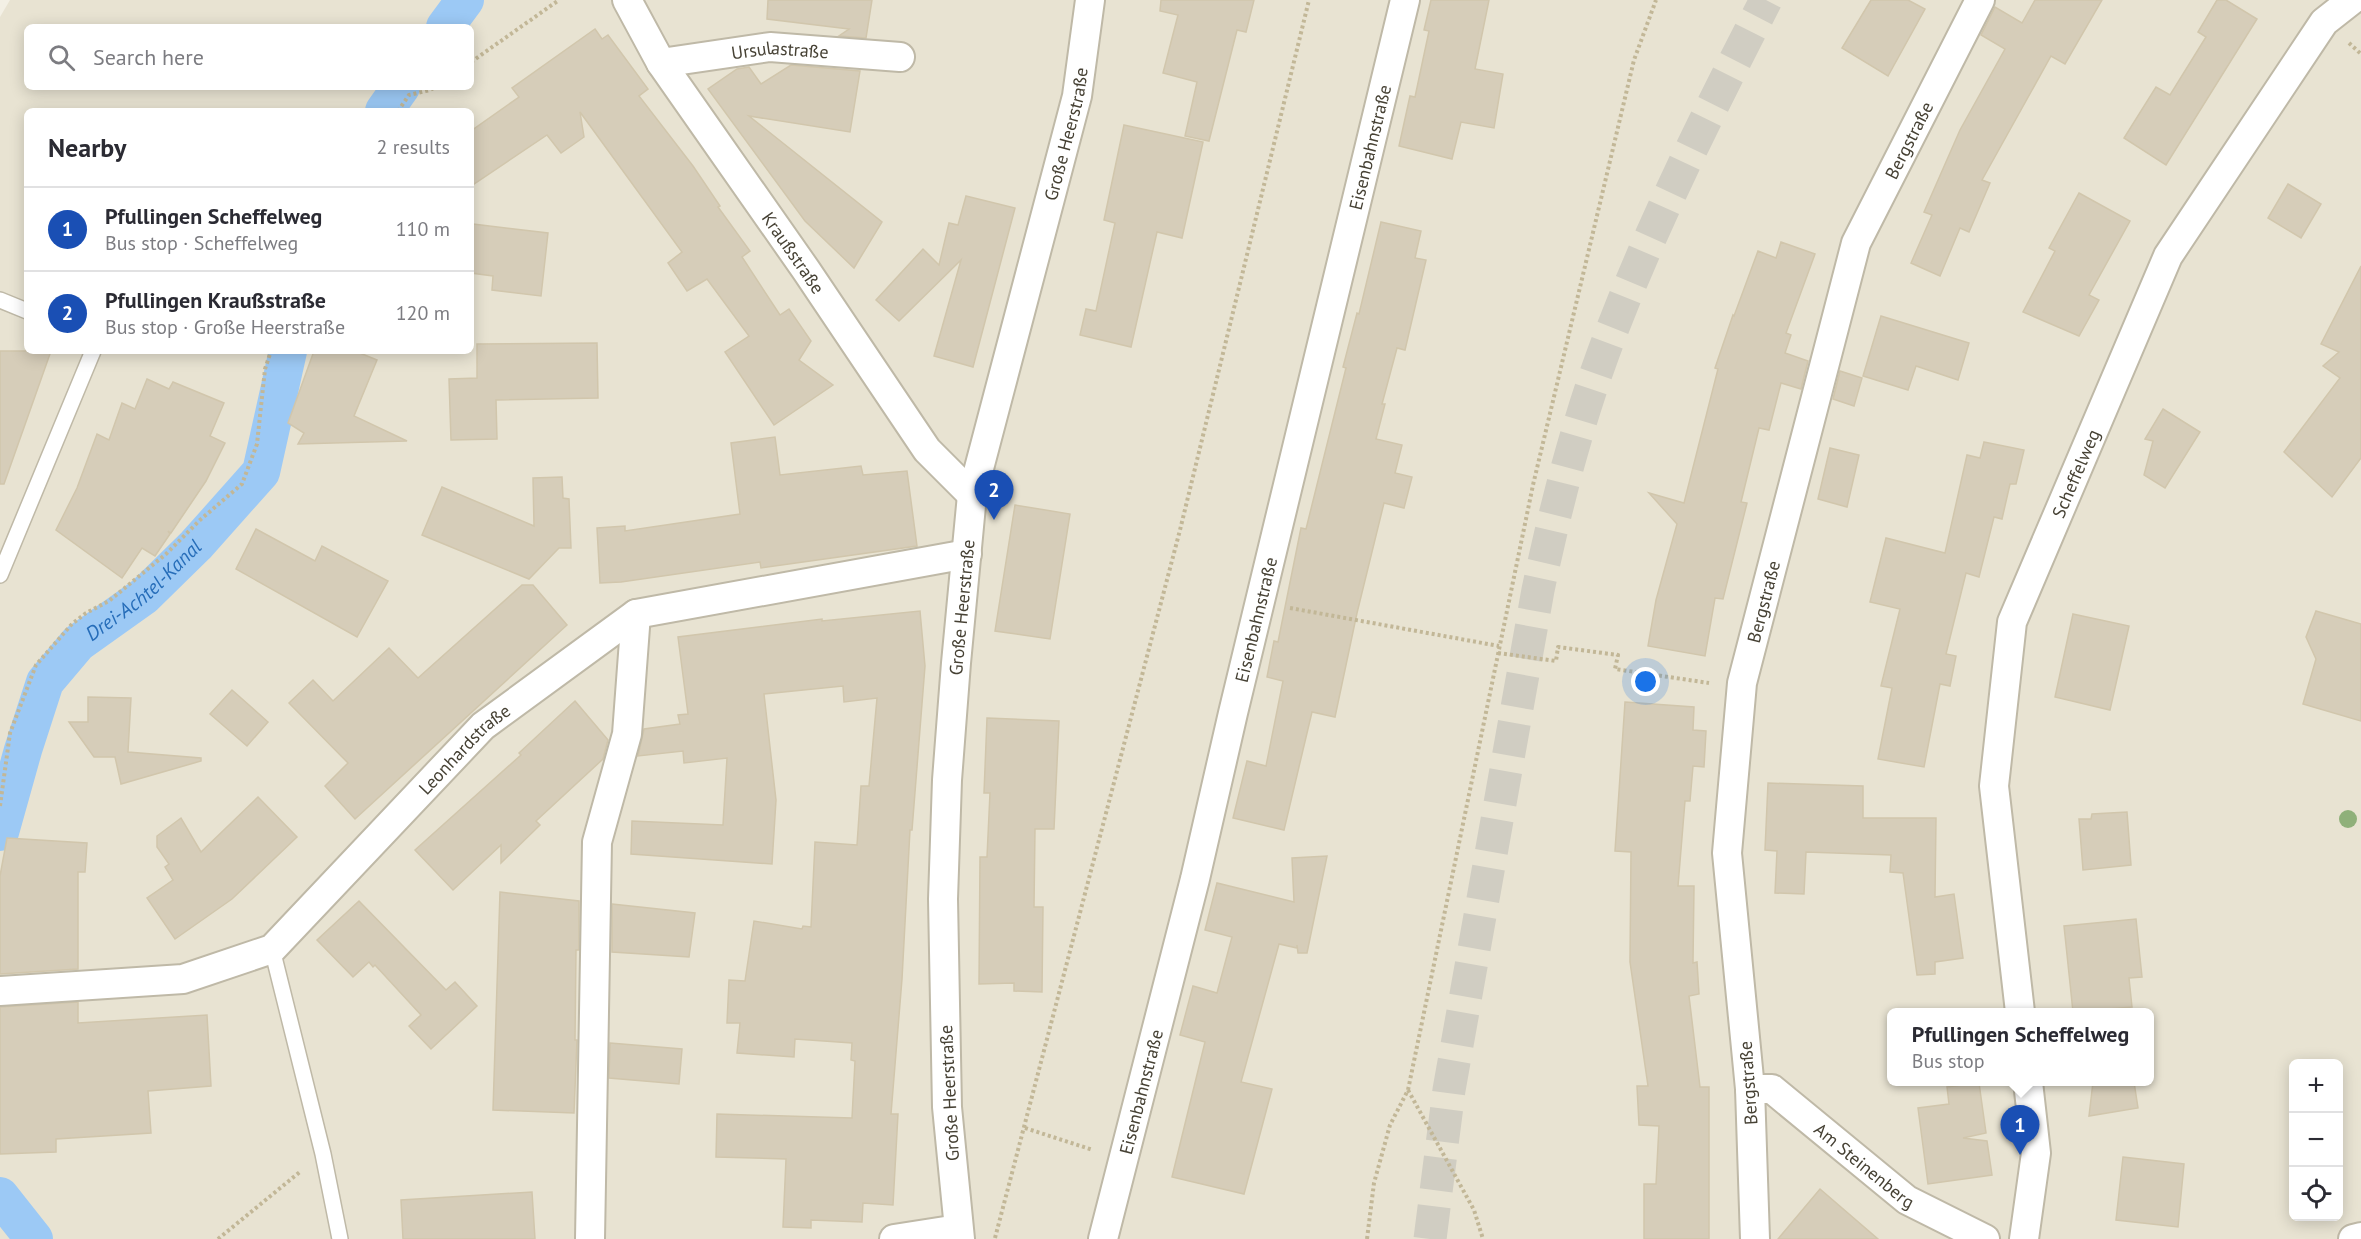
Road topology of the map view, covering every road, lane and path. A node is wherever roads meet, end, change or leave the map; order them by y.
1 (559, 0) edge
2 (627, 0) edge
3 (1090, 0) edge
4 (1309, 0) edge
5 (1405, 0) edge
6 (1656, 0) edge
7 (1980, 0) edge
8 (2352, 0) edge
9 (900, 57) dead end
10 (474, 60) edge
11 (661, 63) junction
12 (425, 90) edge
13 (400, 108) edge
14 (0, 300) edge
15 (24, 309) edge
16 (92, 354) edge
17 (270, 354) edge
18 (972, 495) junction
19 (967, 554) junction
20 (0, 575) edge
21 (1260, 603) junction
22 (636, 614) junction
23 (1499, 646) junction
24 (1498, 652) junction
25 (1700, 682) dead end
26 (0, 806) edge
27 (272, 949) junction
28 (0, 991) edge
29 (2020, 1008) edge
30 (2028, 1086) edge
31 (1750, 1089) junction
32 (1408, 1090) junction
33 (1025, 1128) junction
34 (323, 1154) junction
35 (1123, 1159) junction
36 (959, 1234) edge
37 (2361, 1237) edge
38 (218, 1239) edge
39 (340, 1239) edge
40 (590, 1239) edge
41 (894, 1239) edge
42 (995, 1239) edge
43 (1103, 1239) edge
44 (1367, 1239) edge
45 (1483, 1239) edge
46 (1755, 1239) edge
47 (1984, 1239) edge
48 (2024, 1239) edge
49 (2353, 1239) edge

1 - 10 path
2 - 11 street, Kraußstraße
3 - 18 street, Große Heerstraße
4 - 33 path
5 - 21 street, Eisenbahnstraße
6 - 23 path
7 - 31 street, Bergstraße
8 - 29 street, Scheffelweg
9 - 11 street, Ursulastraße
11 - 18 street, Kraußstraße
12 - 13 path
14 - 15 lane
16 - 20 lane
17 - 26 path
18 - 19 street, Große Heerstraße
19 - 22 street, Leonhardstraße
19 - 36 street, Große Heerstraße
21 - 23 path
21 - 35 street, Eisenbahnstraße
22 - 27 street, Leonhardstraße
22 - 40 street
23 - 24 path
24 - 25 path
24 - 32 path
27 - 28 street, Leonhardstraße
27 - 34 lane
30 - 48 street
31 - 46 street, Bergstraße
31 - 47 street, Am Steinenberg
32 - 44 path
32 - 45 path
33 - 35 path
33 - 42 path
34 - 38 path
34 - 39 lane
35 - 43 street, Eisenbahnstraße
36 - 41 street, Große Heerstraße
37 - 49 street

